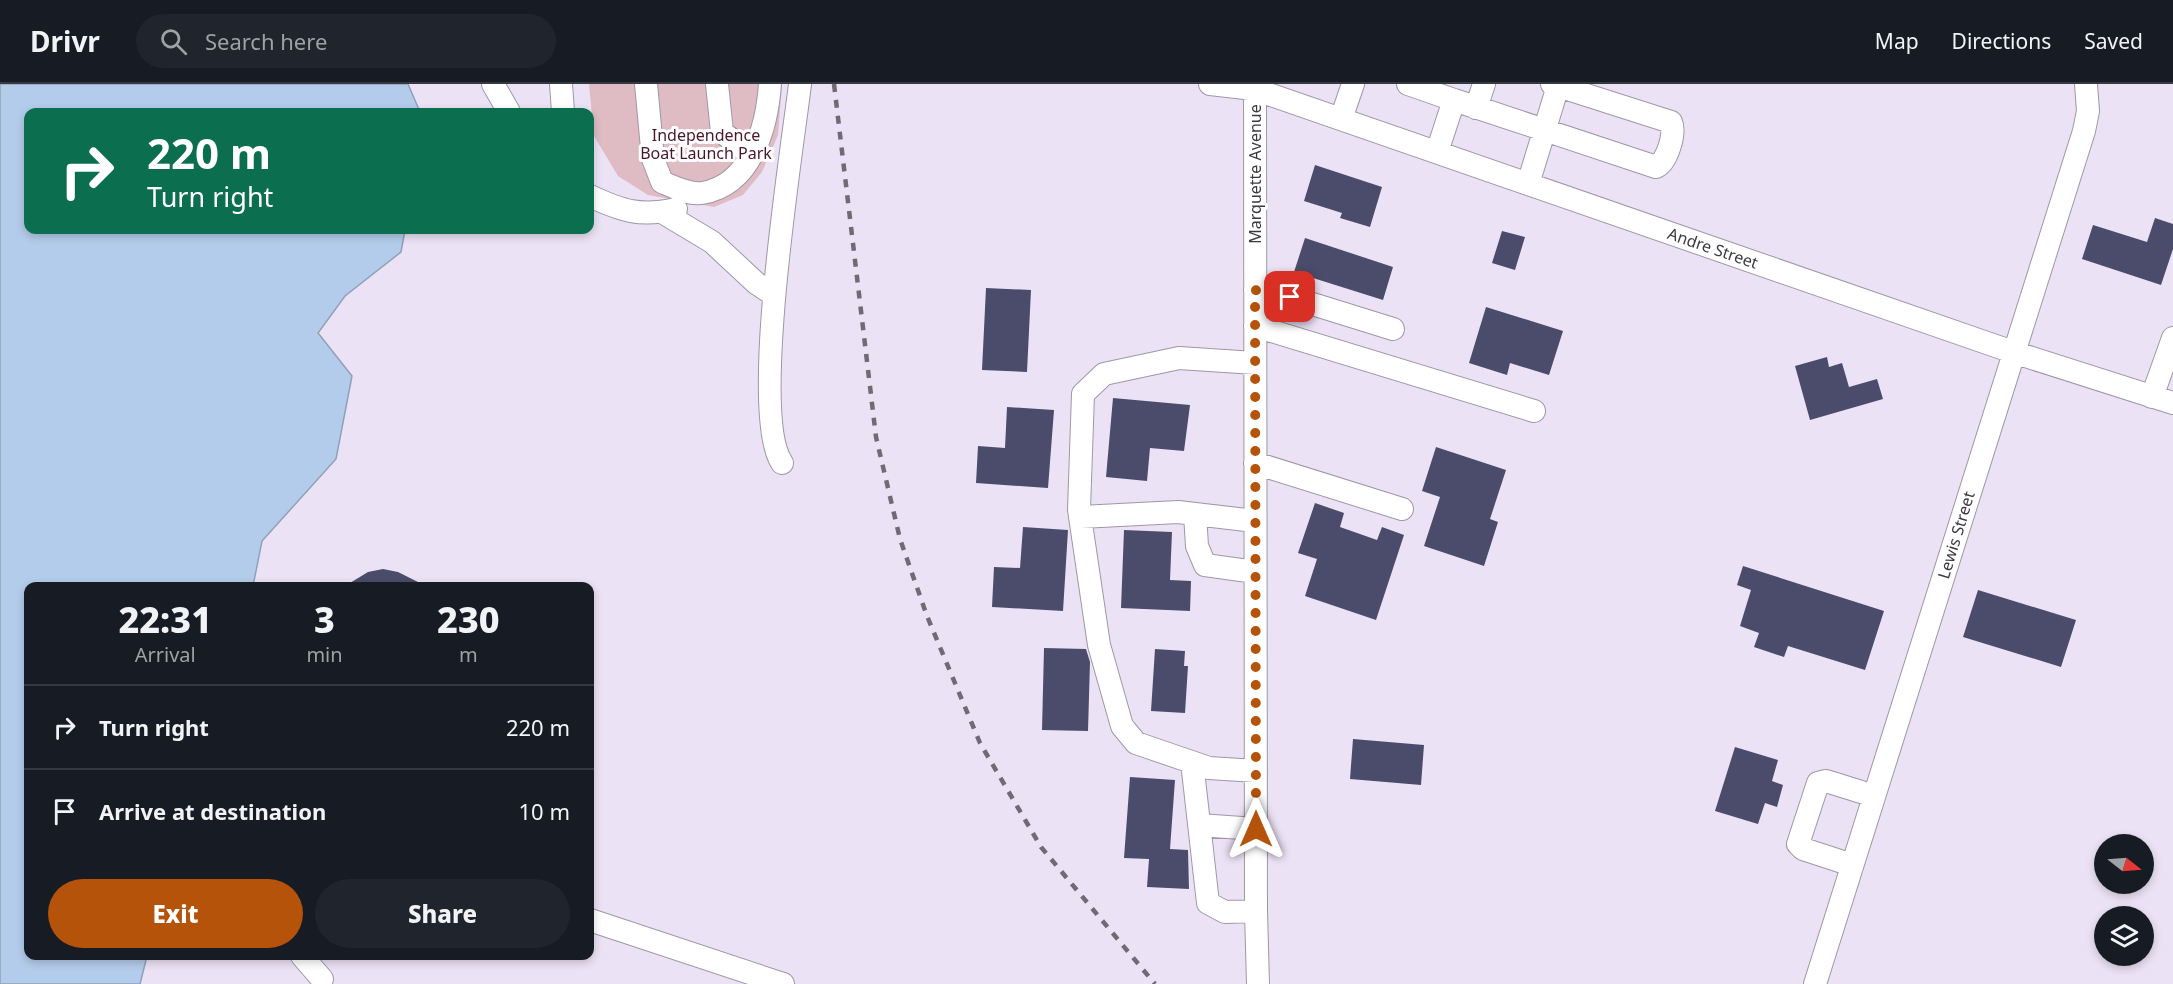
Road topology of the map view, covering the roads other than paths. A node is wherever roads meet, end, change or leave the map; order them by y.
1 (493, 84) edge
2 (561, 84) edge
3 (646, 84) edge
4 (717, 84) edge
5 (770, 84) edge
6 (800, 84) edge
7 (1210, 84) edge
8 (1353, 84) edge
9 (1408, 84) edge
10 (1484, 84) edge
11 (2086, 84) edge
12 (1555, 85) edge
13 (1254, 87) edge
14 (1444, 93) edge
15 (507, 108) edge
16 (563, 108) edge
17 (1476, 108) junction
18 (1341, 119) junction
19 (1544, 130) junction
20 (1437, 152) junction
21 (751, 155) junction
22 (1528, 184) junction
23 (690, 191) junction
24 (594, 198) edge
25 (662, 212) junction
26 (1255, 290) junction
27 (774, 294) junction
28 (1332, 310) junction
29 (1255, 326) junction
30 (1393, 329) dead end
31 (2173, 338) edge
32 (1321, 346) junction
33 (2013, 352) junction
34 (1255, 363) junction
35 (2163, 400) edge
36 (1534, 411) dead end
37 (782, 463) dead end
38 (1255, 463) junction
39 (1402, 509) dead end
40 (1195, 514) junction
41 (1081, 518) junction
42 (1255, 521) junction
43 (1255, 572) junction
44 (1192, 762) junction
45 (1256, 771) junction
46 (1874, 796) junction
47 (1199, 825) junction
48 (1256, 829) junction
49 (1852, 865) junction
50 (1256, 910) junction
51 (594, 921) edge
52 (305, 960) edge
53 (322, 979) dead end
54 (783, 984) edge
55 (1258, 984) edge
56 (1815, 984) edge

1 - 15 street
2 - 16 street
3 - 23 street
4 - 21 street
5 - 21 street
6 - 27 street
7 - 13 street, Andre Street
8 - 18 street
9 - 14 street
10 - 17 street
11 - 33 street, Lewis Street
12 - 19 street
12 - 19 street
13 - 18 street, Andre Street
13 - 26 street, Marquette Avenue
14 - 17 street
14 - 20 street
17 - 19 street
18 - 20 street, Andre Street
19 - 22 street
20 - 22 street, Andre Street
21 - 23 street
22 - 33 street, Andre Street
23 - 25 street
24 - 25 street
25 - 27 street
26 - 28 street
26 - 29 street, Marquette Avenue
27 - 37 street
28 - 30 street
28 - 32 street
29 - 32 street
29 - 34 street, Marquette Avenue
31 - 35 street
32 - 36 street
33 - 35 street, Andre Street
33 - 46 street, Lewis Street
34 - 38 street, Marquette Avenue
34 - 41 street
38 - 39 street
38 - 42 street, Marquette Avenue
40 - 41 street
40 - 42 street
40 - 43 street
41 - 44 street
42 - 43 street, Marquette Avenue
43 - 45 street, Marquette Avenue
44 - 45 street
44 - 47 street
45 - 48 street, Marquette Avenue
46 - 49 street, Lewis Street
46 - 49 street
47 - 48 street
47 - 50 street
48 - 50 street, Marquette Avenue
49 - 56 street, Lewis Street
50 - 55 street, Marquette Avenue
51 - 54 street
52 - 53 street

